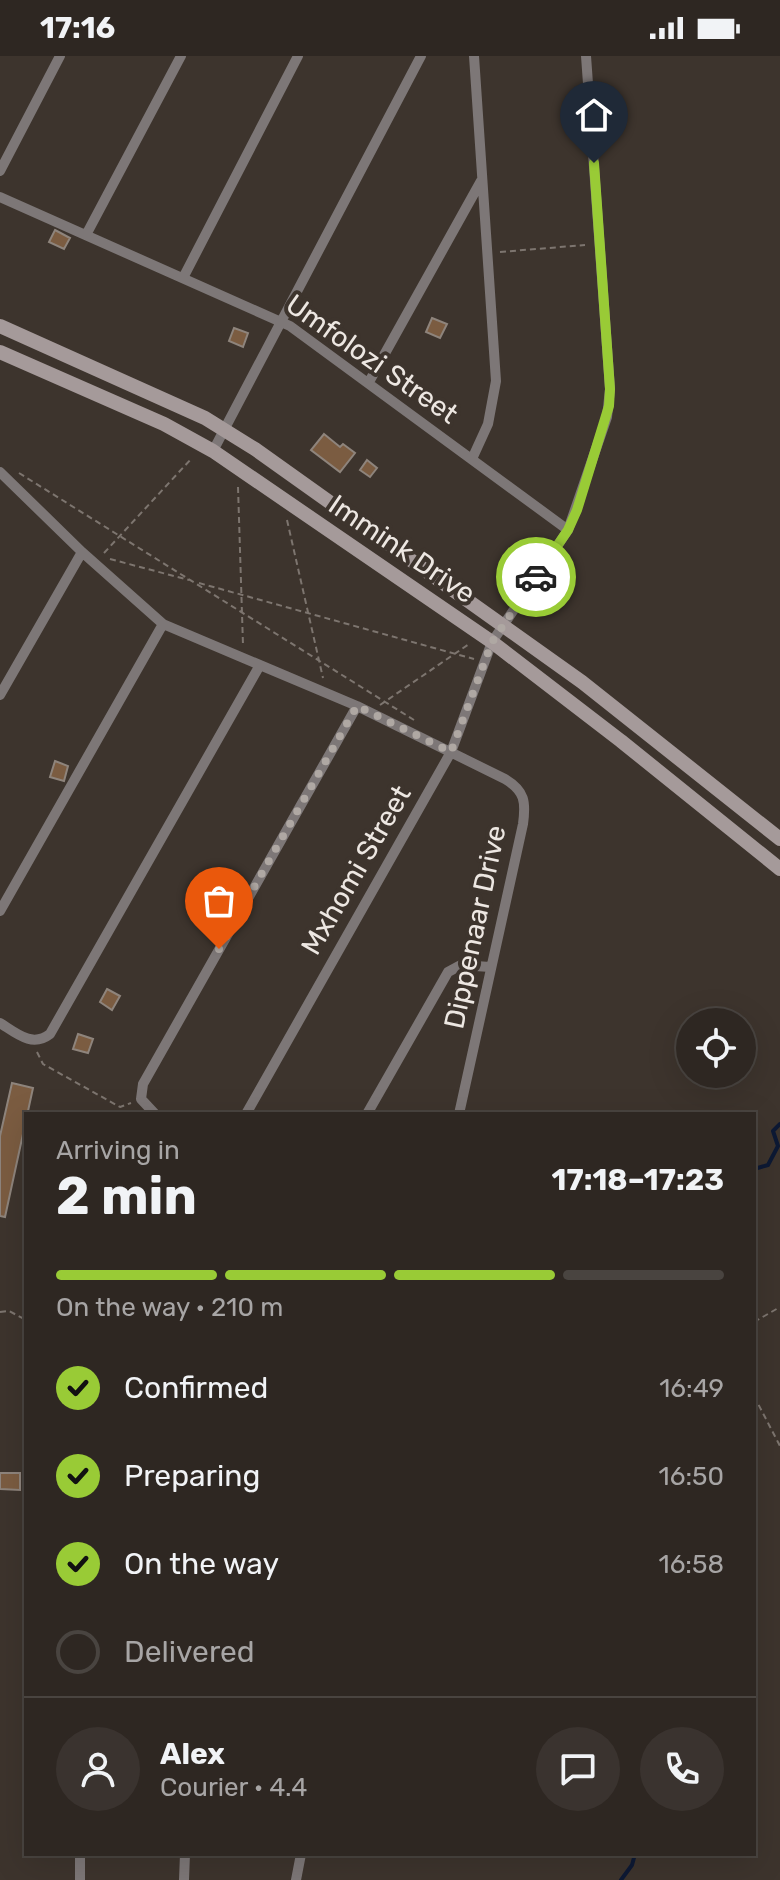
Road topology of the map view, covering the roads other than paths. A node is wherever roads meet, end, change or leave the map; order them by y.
1 (60, 56) edge
2 (181, 56) edge
3 (298, 56) edge
4 (421, 56) edge
5 (474, 56) edge
6 (586, 56) edge
7 (0, 171) edge
8 (482, 180) junction
9 (0, 197) edge
10 (86, 235) junction
11 (183, 278) junction
12 (281, 322) junction
13 (0, 326) edge
14 (0, 352) edge
15 (369, 382) junction
16 (224, 429) junction
17 (208, 448) junction
18 (472, 459) junction
19 (0, 474) edge
20 (568, 530) junction
21 (82, 552) junction
22 (163, 624) junction
23 (502, 625) junction
24 (492, 642) junction
25 (260, 665) junction
26 (0, 695) edge
27 (357, 706) junction
28 (451, 752) junction
29 (780, 839) edge
30 (780, 869) edge
31 (0, 911) edge
32 (490, 967) junction
33 (0, 1023) edge
34 (152, 1112) edge
35 (247, 1112) edge
36 (368, 1112) edge
37 (459, 1112) edge
38 (80, 1856) edge
39 (185, 1856) edge
40 (301, 1856) edge
41 (80, 1880) edge
42 (184, 1880) edge
43 (296, 1880) edge

1 - 7 street
2 - 10 street
3 - 11 street
4 - 12 street
5 - 8 street
6 - 20 street, Mxhomi Street
8 - 15 street
8 - 18 street
9 - 10 street, Umfolozi Street
10 - 11 street, Umfolozi Street
11 - 12 street, Umfolozi Street
12 - 15 street, Umfolozi Street
12 - 16 street
13 - 16 main road, Immink Drive
14 - 17 main road, Immink Drive
15 - 18 street, Umfolozi Street
16 - 17 street
16 - 23 main road, Immink Drive
17 - 24 main road, Immink Drive
18 - 20 street, Umfolozi Street
19 - 21 street, Dippenaar Drive
20 - 23 street, Mxhomi Street
21 - 22 street, Dippenaar Drive
21 - 26 street
22 - 25 street, Dippenaar Drive
22 - 31 street
23 - 24 street, Mxhomi Street
23 - 29 main road, Immink Drive
24 - 28 street, Mxhomi Street
24 - 30 main road, Immink Drive
25 - 27 street, Dippenaar Drive
25 - 33 street
27 - 28 street, Dippenaar Drive
27 - 34 street
28 - 32 street, Dippenaar Drive
28 - 35 street, Mxhomi Street
32 - 36 street
32 - 37 street, Dippenaar Drive
38 - 41 street
39 - 42 street
40 - 43 street

